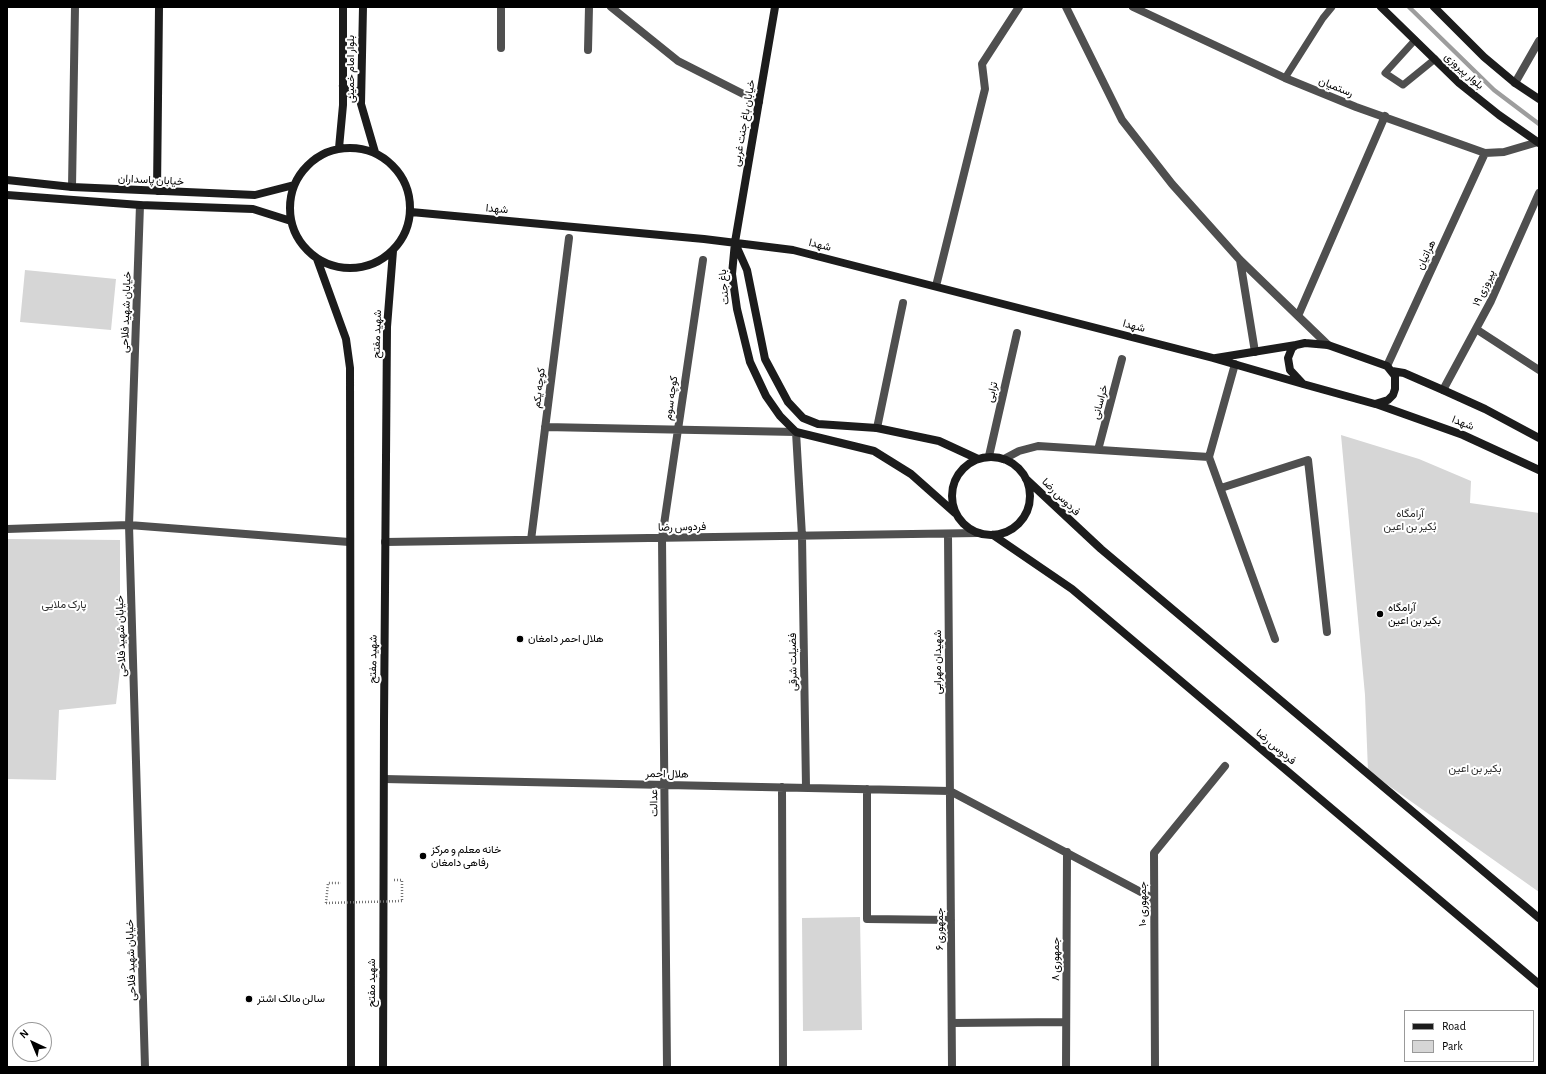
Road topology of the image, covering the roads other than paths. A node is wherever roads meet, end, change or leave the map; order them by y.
1 (75, 7) edge
2 (159, 7) edge
3 (344, 7) edge
4 (363, 7) edge
5 (501, 7) edge
6 (589, 7) edge
7 (611, 7) edge
8 (775, 7) edge
9 (1019, 7) edge
10 (1066, 7) edge
11 (1133, 7) edge
12 (1332, 7) edge
13 (1381, 7) edge
14 (1434, 7) edge
15 (1415, 40) junction
16 (1539, 41) edge
17 (501, 48) dead end
18 (588, 50) dead end
19 (1435, 59) junction
20 (1284, 78) junction
21 (1515, 83) junction
22 (343, 86) junction
23 (361, 89) junction
24 (1539, 99) edge
25 (759, 102) junction
26 (1385, 116) junction
27 (1539, 142) edge
28 (339, 148) junction
29 (376, 152) junction
30 (1485, 153) junction
31 (7, 180) edge
32 (294, 185) junction
33 (72, 187) junction
34 (157, 191) junction
35 (1539, 193) edge
36 (7, 194) edge
37 (140, 205) junction
38 (411, 212) junction
39 (291, 221) junction
40 (570, 238) dead end
41 (735, 242) junction
42 (393, 251) junction
43 (317, 259) junction
44 (702, 260) dead end
45 (1240, 260) junction
46 (936, 286) junction
47 (903, 302) dead end
48 (1298, 316) junction
49 (1476, 329) junction
50 (1017, 333) dead end
51 (1328, 344) junction
52 (1296, 345) junction
53 (1255, 352) junction
54 (1213, 358) junction
55 (1122, 359) dead end
56 (1235, 364) junction
57 (1389, 368) junction
58 (1539, 370) edge
59 (1302, 384) junction
60 (1443, 390) junction
61 (1375, 404) junction
62 (545, 427) junction
63 (877, 428) junction
64 (678, 430) junction
65 (796, 432) junction
66 (1539, 438) edge
67 (1098, 450) junction
68 (989, 456) junction
69 (1209, 457) junction
70 (978, 459) junction
71 (1004, 459) junction
72 (1539, 470) edge
73 (1026, 479) junction
74 (1221, 488) junction
75 (955, 513) junction
76 (129, 525) junction
77 (7, 529) edge
78 (978, 533) junction
79 (948, 534) junction
80 (993, 535) junction
81 (802, 536) junction
82 (662, 538) junction
83 (531, 540) junction
84 (349, 542) junction
85 (385, 542) junction
86 (1327, 632) dead end
87 (1276, 639) dead end
88 (1224, 766) dead end
89 (384, 779) junction
90 (664, 784) junction
91 (782, 787) junction
92 (806, 787) junction
93 (867, 789) junction
94 (950, 791) junction
95 (1067, 852) junction
96 (1154, 899) junction
97 (1539, 918) edge
98 (951, 920) junction
99 (1539, 984) edge
100 (1066, 1022) junction
101 (952, 1023) junction
102 (144, 1067) edge
103 (351, 1067) edge
104 (383, 1067) edge
105 (667, 1067) edge
106 (783, 1067) edge
107 (952, 1067) edge
108 (1066, 1067) edge
109 (1155, 1067) edge

1 - 33 street
2 - 34 street
3 - 22 street, بلوار امام خمینی
4 - 23 street, بلوار امام خمینی
5 - 17 street
6 - 18 street
7 - 25 street
8 - 25 street, خیابان باغ جنت غربی
9 - 46 street
10 - 45 street
11 - 20 street, رستمیان
12 - 20 lane
13 - 15 street, بلوار پیروزی
14 - 21 street
15 - 19 street, بلوار پیروزی
15 - 19 lane
16 - 21 street
19 - 27 street, بلوار پیروزی
20 - 26 street, رستمیان
21 - 24 street
22 - 23 street
22 - 28 street, بلوار امام خمینی
23 - 29 street, بلوار امام خمینی
25 - 41 street, خیابان باغ جنت غربی
26 - 30 street, رستمیان
26 - 48 street
27 - 30 street, رستمیان
28 - 29 street
28 - 32 street
29 - 38 street
30 - 57 street, هراتیان
31 - 33 street, خیابان پاسداران
32 - 34 street, خیابان پاسداران
32 - 39 street
33 - 34 street, خیابان پاسداران
35 - 49 street, پیروزی ۱۹
36 - 37 street
37 - 39 street
37 - 76 street, خیابان شهید فلاحی
38 - 41 street, شهدا
38 - 42 street
39 - 43 street
40 - 62 street, کوچه یکم
41 - 46 street, شهدا
41 - 63 street, باغ جنت
41 - 65 street, باغ جنت
42 - 43 street
42 - 85 street, شهید مفتح
43 - 84 street, شهید مفتح
44 - 64 street, کوچه سوم
45 - 48 street
45 - 53 street
46 - 54 street, شهدا
47 - 63 street
48 - 51 street
49 - 58 street
49 - 60 street, پیروزی ۱۹
50 - 68 street, ترابی
51 - 52 street, شهدا
51 - 57 street, شهدا
52 - 53 street, شهدا
52 - 59 street
53 - 54 street, شهدا
54 - 56 street, شهدا
55 - 67 street, خراسانی
56 - 59 street, شهدا
56 - 69 street
57 - 60 street, شهدا
57 - 61 street
59 - 61 street, شهدا
60 - 66 street, شهدا
61 - 72 street, شهدا
62 - 64 street
62 - 83 street, کوچه یکم
63 - 70 street, باغ جنت
64 - 65 street
64 - 82 street, کوچه سوم
65 - 75 street
65 - 81 street, فضیلت شرقی
67 - 69 street
67 - 71 street
68 - 70 street
68 - 71 street
69 - 74 street
70 - 75 street
71 - 73 street
73 - 80 street
73 - 97 street, فردوس رضا
74 - 86 street
74 - 87 street
75 - 78 street
76 - 77 street
76 - 84 street
76 - 102 street, خیابان شهید فلاحی
78 - 79 street, فردوس رضا
78 - 80 street
79 - 81 street, فردوس رضا
79 - 94 street, شهیدان مهرابی
80 - 99 street, فردوس رضا
81 - 82 street, فردوس رضا
81 - 92 street, فضیلت شرقی
82 - 83 street, فردوس رضا
82 - 90 street, عدالت
83 - 85 street, فردوس رضا
84 - 103 street, شهید مفتح
85 - 89 street, شهید مفتح
88 - 96 street, جمهوری ۱۰
89 - 90 street, هلال احمر
89 - 104 street, شهید مفتح
90 - 91 street, هلال احمر
90 - 105 street, عدالت
91 - 92 street, هلال احمر
91 - 106 street
92 - 93 street, هلال احمر
93 - 94 street, هلال احمر
93 - 98 street
94 - 95 street
94 - 98 street, جمهوری ۶
95 - 96 street
95 - 100 street, جمهوری ۸
96 - 109 street, جمهوری ۱۰
98 - 101 street, جمهوری ۶
100 - 101 street
100 - 108 street, جمهوری ۸
101 - 107 street, جمهوری ۶

